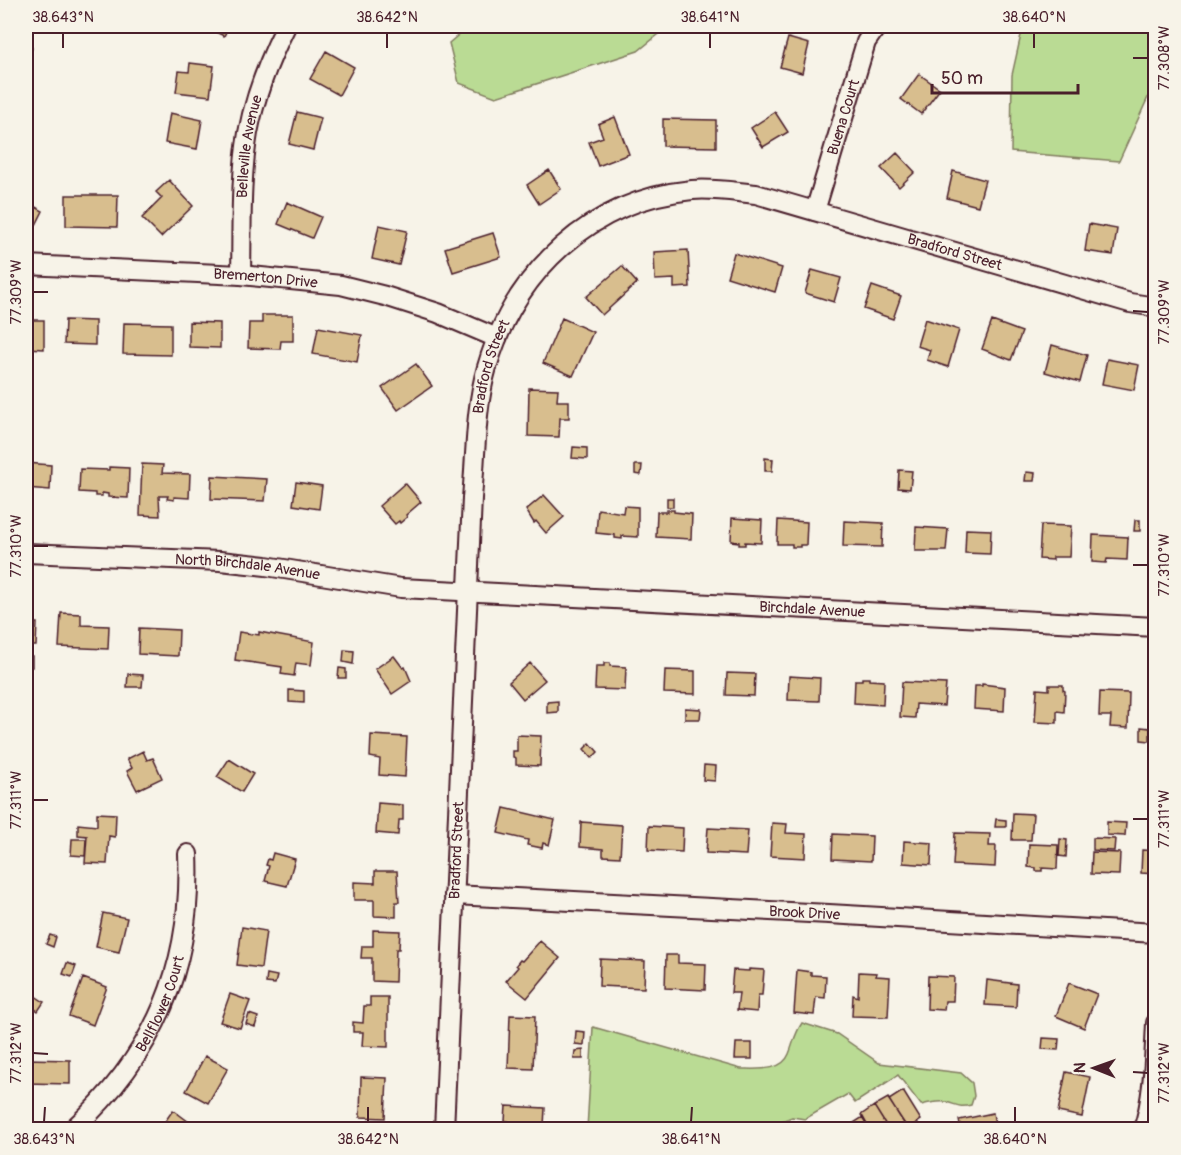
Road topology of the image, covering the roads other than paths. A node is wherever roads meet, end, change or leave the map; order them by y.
1 (286, 26) edge
2 (877, 26) edge
3 (815, 211) junction
4 (26, 265) edge
5 (241, 275) junction
6 (1155, 308) edge
7 (497, 338) junction
8 (26, 553) edge
9 (468, 592) junction
10 (1155, 627) edge
11 (189, 854) dead end
12 (454, 896) junction
13 (1155, 933) edge
14 (1155, 1023) edge
15 (72, 1130) edge
16 (444, 1130) edge
17 (1143, 1130) edge

1 - 5 street, Belleville Avenue
2 - 3 street, Buena Court
3 - 6 street, Bradford Street
3 - 7 street, Bradford Street
4 - 5 street, Bremerton Drive
5 - 7 street, Bremerton Drive
7 - 9 street, Bradford Street
8 - 9 street, North Birchdale Avenue
9 - 10 street, Birchdale Avenue
9 - 12 street, Bradford Street
11 - 15 street, Bellflower Court
12 - 13 street, Brook Drive
12 - 16 street, Bradford Street
14 - 17 street

